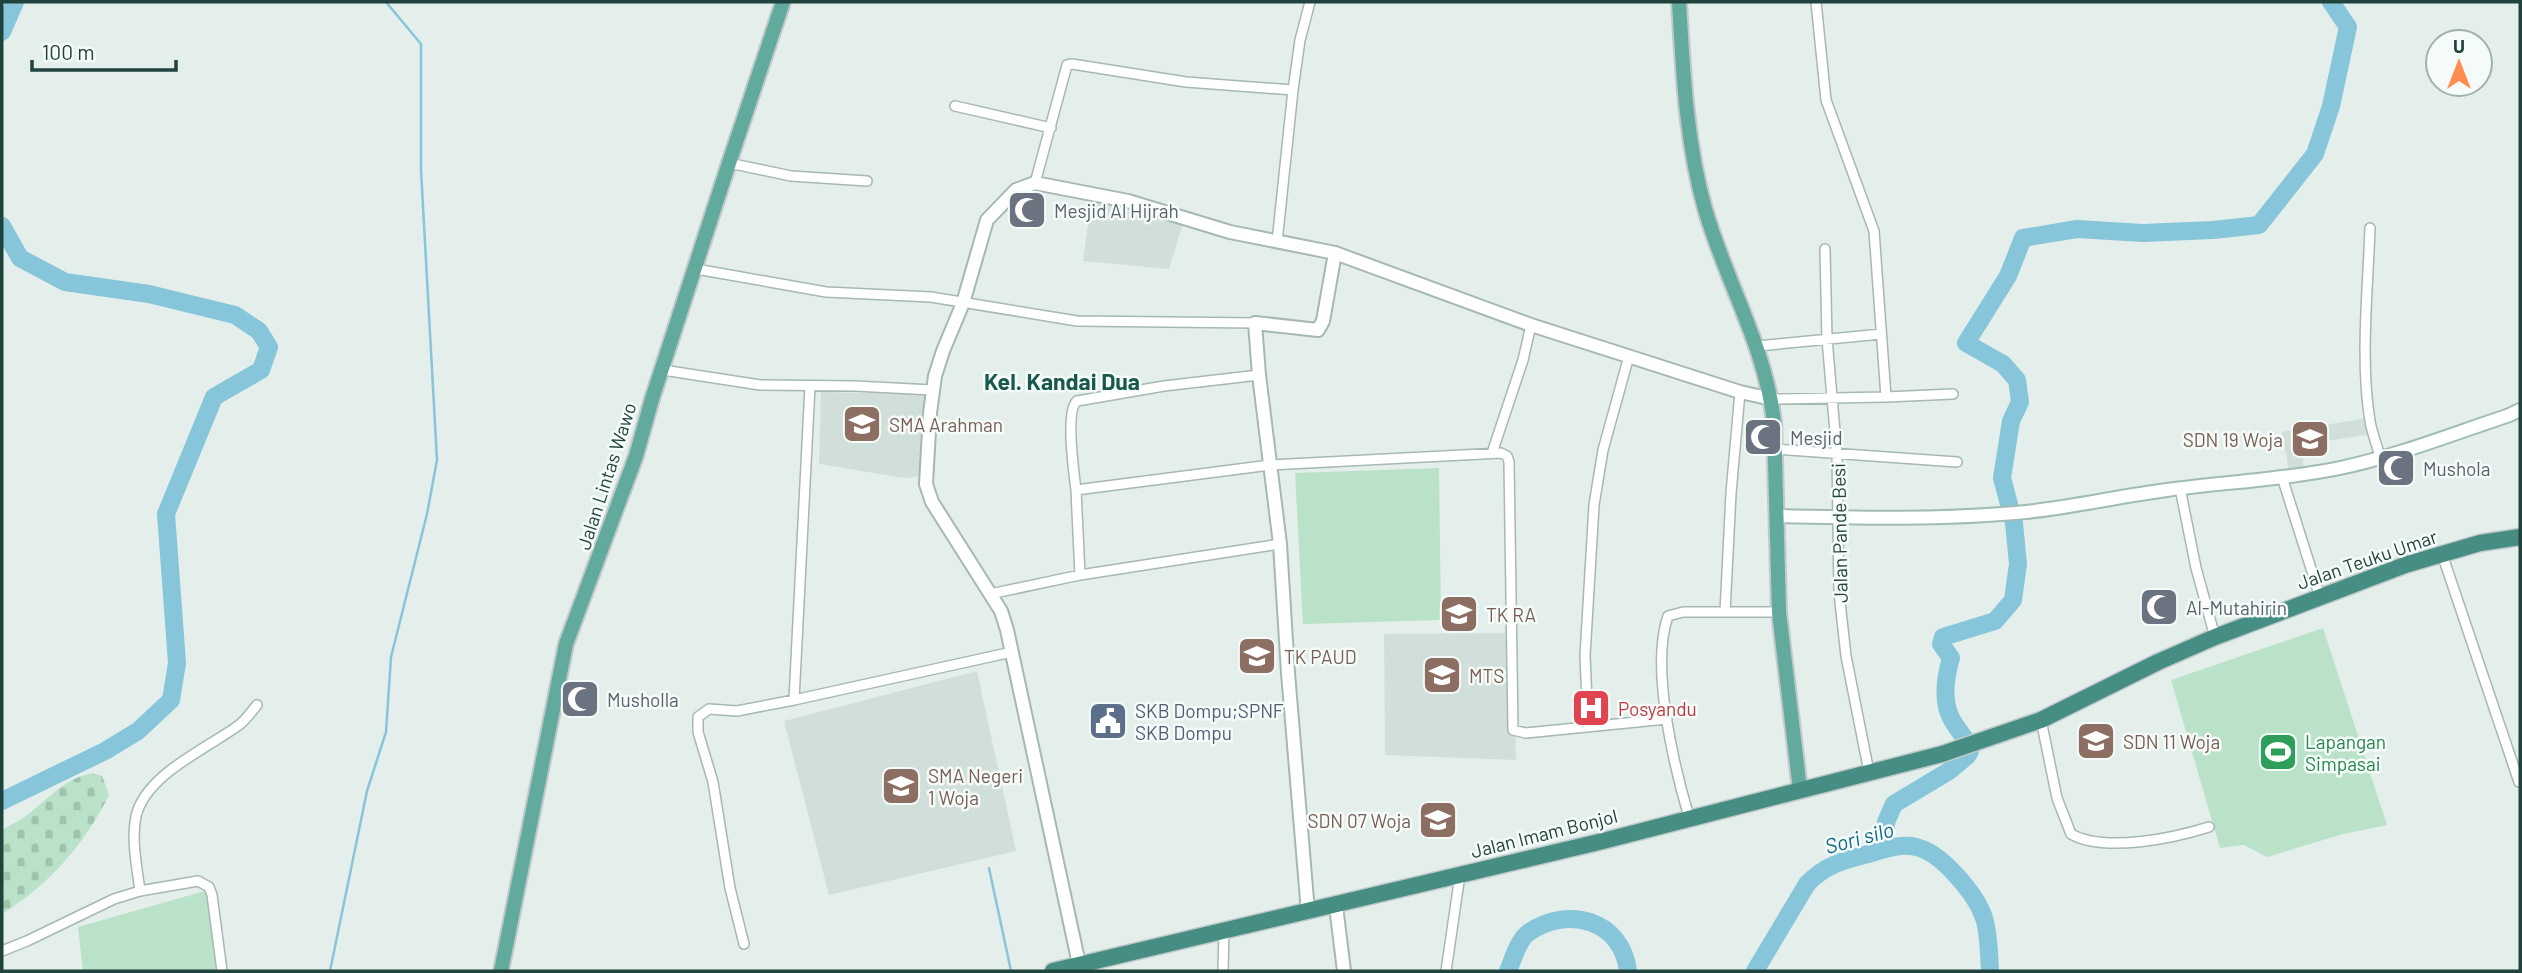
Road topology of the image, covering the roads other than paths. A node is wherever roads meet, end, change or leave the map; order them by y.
1 (783, 2) edge
2 (1310, 2) edge
3 (1679, 2) edge
4 (1816, 2) edge
5 (1293, 90) junction
6 (955, 106) dead end
7 (1051, 128) junction
8 (729, 163) junction
9 (867, 181) dead end
10 (1035, 183) junction
11 (2370, 228) dead end
12 (1277, 242) junction
13 (1825, 249) dead end
14 (1335, 253) junction
15 (696, 269) junction
16 (963, 303) junction
17 (1255, 323) junction
18 (1531, 325) junction
19 (1881, 334) junction
20 (1828, 339) junction
21 (1758, 346) junction
22 (1629, 356) junction
23 (663, 370) junction
24 (1259, 375) junction
25 (810, 386) junction
26 (932, 390) junction
27 (1740, 392) junction
28 (1953, 394) dead end
29 (1886, 397) junction
30 (1772, 398) junction
31 (1832, 398) junction
32 (2520, 410) edge
33 (1774, 449) junction
34 (1492, 453) junction
35 (1838, 455) junction
36 (2380, 457) junction
37 (1957, 462) dead end
38 (1270, 465) junction
39 (2281, 477) junction
40 (2180, 488) junction
41 (1076, 490) junction
42 (1777, 516) junction
43 (1838, 517) junction
44 (2520, 537) edge
45 (1280, 544) junction
46 (2442, 554) junction
47 (1080, 575) junction
48 (990, 594) junction
49 (2320, 597) junction
50 (1779, 611) junction
51 (1725, 612) junction
52 (2215, 638) junction
53 (1012, 652) junction
54 (794, 701) junction
55 (257, 705) dead end
56 (1667, 719) junction
57 (2041, 720) junction
58 (1591, 726) junction
59 (1869, 772) junction
60 (2519, 782) edge
61 (1800, 790) junction
62 (1689, 817) junction
63 (2209, 827) dead end
64 (1460, 875) junction
65 (140, 891) junction
66 (1336, 906) junction
67 (1308, 912) junction
68 (1224, 931) junction
69 (744, 944) dead end
70 (2, 951) edge
71 (1082, 966) edge
72 (222, 971) edge
73 (501, 971) edge
74 (1053, 971) edge
75 (1223, 971) edge
76 (1344, 971) edge
77 (1446, 971) edge

1 - 8 main road, Jalan Lintas Wawo
2 - 5 street
3 - 21 main road
4 - 19 street
5 - 7 street
5 - 12 street
6 - 7 street
7 - 10 street
8 - 9 street
8 - 15 main road, Jalan Lintas Wawo
10 - 12 street
10 - 16 street
11 - 36 street
12 - 14 street
13 - 20 street, Jalan Pande Besi
14 - 17 street
14 - 18 street
15 - 16 street
15 - 23 main road, Jalan Lintas Wawo
16 - 17 street
16 - 26 street
17 - 24 street
18 - 22 street
18 - 34 street
19 - 20 street
19 - 29 street
20 - 21 street
20 - 31 street, Jalan Pande Besi
21 - 30 main road
22 - 27 street
22 - 58 street
23 - 25 street
23 - 73 main road, Jalan Lintas Wawo
24 - 38 street
24 - 41 street
25 - 26 street
25 - 54 street
26 - 48 street
27 - 30 street
27 - 51 street
28 - 29 street
29 - 31 street
30 - 31 street
30 - 33 main road
31 - 35 street, Jalan Pande Besi
32 - 36 street
33 - 35 street
33 - 42 main road
34 - 38 street
34 - 58 street
35 - 37 street
35 - 43 street, Jalan Pande Besi
36 - 39 street
38 - 41 street
38 - 45 street
39 - 40 street
39 - 49 street
40 - 43 street
40 - 52 street
41 - 47 street
42 - 43 street
42 - 50 main road
43 - 59 street, Jalan Pande Besi
44 - 46 highway, Jalan Teuku Umar
45 - 47 street
45 - 67 street
46 - 49 highway, Jalan Teuku Umar
46 - 60 street
47 - 48 street
48 - 53 street
49 - 52 highway, Jalan Teuku Umar
50 - 51 street
50 - 61 main road
51 - 56 street
52 - 57 highway, Jalan Teuku Umar
53 - 54 street
53 - 71 street
54 - 69 street
55 - 65 street
56 - 58 street
56 - 62 street
57 - 59 highway, Jalan Imam Bonjol
57 - 63 street
59 - 61 highway, Jalan Imam Bonjol
61 - 62 highway, Jalan Imam Bonjol
62 - 64 highway, Jalan Imam Bonjol
64 - 66 highway, Jalan Imam Bonjol
64 - 77 street
65 - 70 street
65 - 72 street
66 - 67 highway, Jalan Imam Bonjol
66 - 76 street
67 - 68 highway, Jalan Imam Bonjol
68 - 71 highway, Jalan Imam Bonjol
68 - 75 street
71 - 74 highway, Jalan Imam Bonjol

